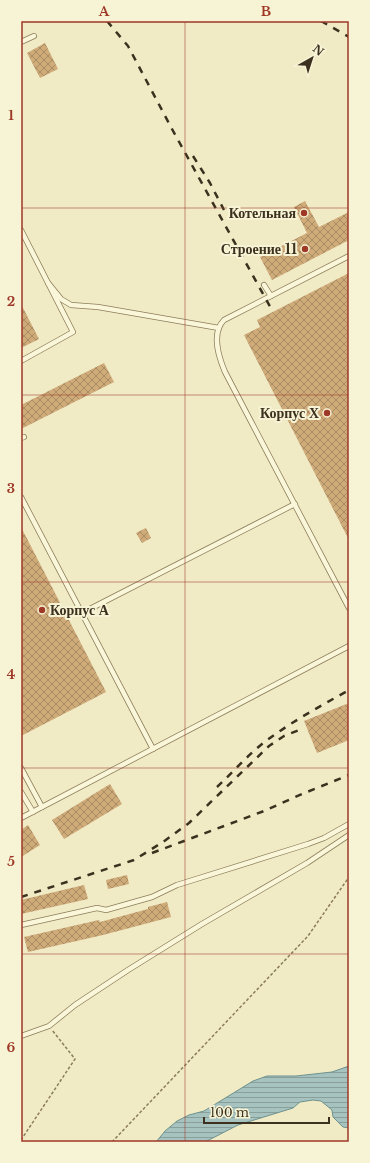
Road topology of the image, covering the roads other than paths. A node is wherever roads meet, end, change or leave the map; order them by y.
1 (34, 36) dead end
2 (21, 42) edge
3 (21, 230) edge
4 (349, 256) edge
5 (48, 283) junction
6 (264, 285) dead end
7 (271, 296) junction
8 (219, 328) junction
9 (21, 361) edge
10 (21, 497) edge
11 (295, 504) junction
12 (349, 608) edge
13 (82, 613) junction
14 (349, 646) edge
15 (153, 749) junction
16 (21, 768) edge
17 (21, 792) edge
18 (42, 807) junction
19 (33, 812) junction
20 (21, 818) edge
21 (349, 824) edge
22 (349, 835) edge
23 (21, 925) edge
24 (21, 1036) edge

1 - 2 lane
3 - 5 lane
4 - 7 lane
5 - 8 lane
5 - 9 lane
6 - 7 lane
7 - 8 lane
8 - 11 lane
10 - 13 lane
11 - 12 lane
11 - 13 lane
13 - 15 lane
14 - 15 lane
15 - 18 lane
16 - 18 lane
17 - 19 lane
18 - 19 lane
19 - 20 lane
21 - 23 lane
22 - 24 lane

